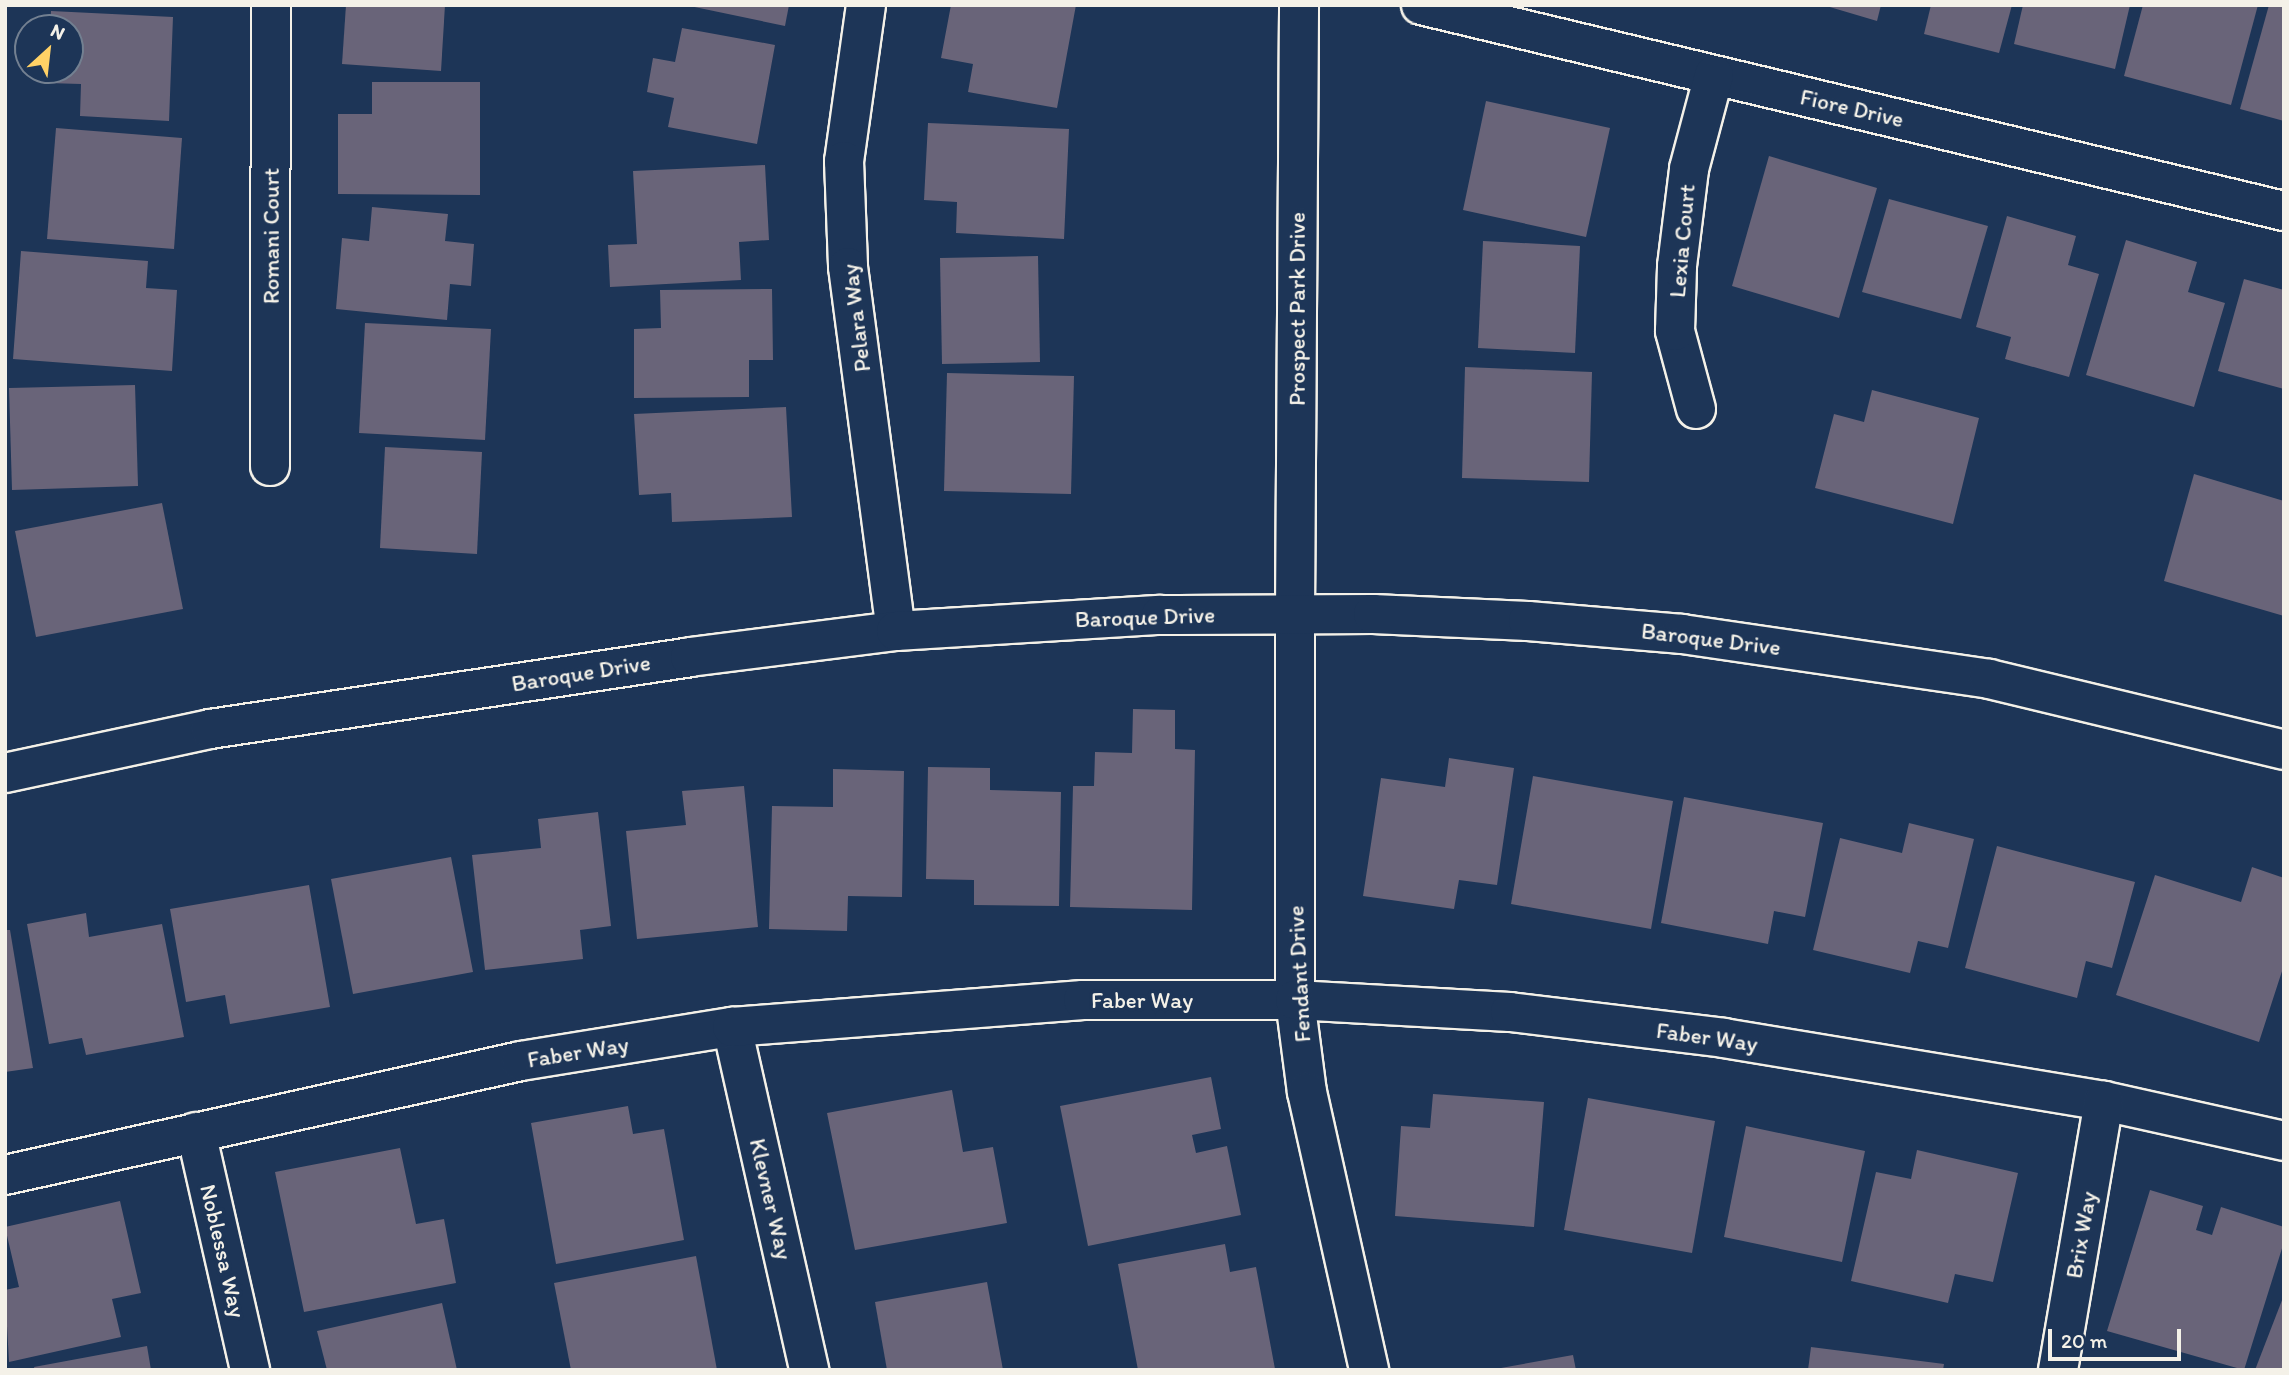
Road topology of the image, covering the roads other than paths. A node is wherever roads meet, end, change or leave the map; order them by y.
1 (271, 5) edge
2 (866, 5) edge
3 (1421, 5) edge
4 (1303, 6) edge
5 (1714, 75) junction
6 (2284, 211) edge
7 (1696, 409) dead end
8 (270, 466) dead end
9 (1295, 614) junction
10 (896, 631) junction
11 (2284, 750) edge
12 (5, 773) edge
13 (1295, 1000) junction
14 (732, 1027) junction
15 (2104, 1101) junction
16 (196, 1132) junction
17 (2284, 1141) edge
18 (5, 1175) edge
19 (250, 1370) edge
20 (809, 1370) edge
21 (1370, 1370) edge
22 (2058, 1370) edge

1 - 8 street, Romani Court
2 - 10 street, Pelara Way
3 - 5 street, Fiore Drive
4 - 9 street, Prospect Park Drive
5 - 6 street, Fiore Drive
5 - 7 street, Lexia Court
9 - 10 street, Baroque Drive
9 - 11 street, Baroque Drive
9 - 13 street, Fendant Drive
10 - 12 street, Baroque Drive
13 - 14 street, Faber Way
13 - 15 street, Faber Way
13 - 21 street, Fendant Drive
14 - 16 street, Faber Way
14 - 20 street, Klevner Way
15 - 17 street, Faber Way
15 - 22 street, Brix Way
16 - 18 street, Faber Way
16 - 19 street, Noblessa Way

